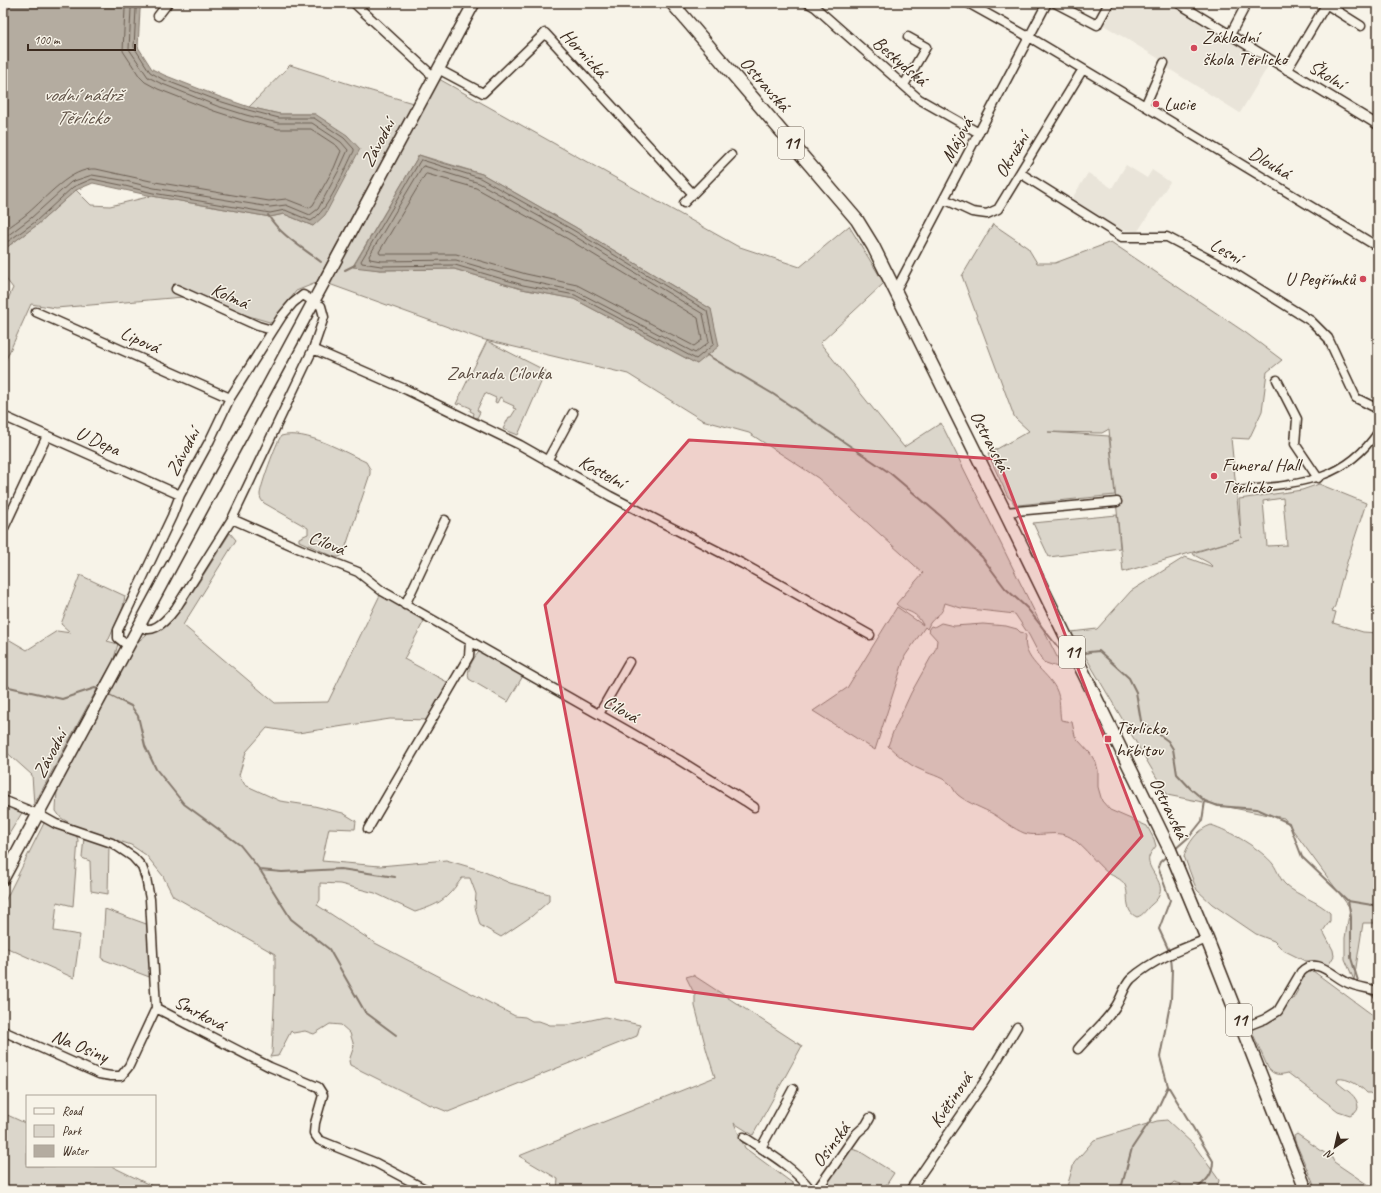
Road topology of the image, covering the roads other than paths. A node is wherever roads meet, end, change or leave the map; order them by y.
1 (168, 3) edge
2 (354, 3) edge
3 (474, 3) edge
4 (672, 3) edge
5 (808, 3) edge
6 (968, 3) edge
7 (1047, 3) edge
8 (1055, 3) edge
9 (1109, 3) edge
10 (1178, 3) edge
11 (1247, 3) edge
12 (1327, 4) edge
13 (158, 16) dead end
14 (1361, 26) dead end
15 (1230, 35) junction
16 (908, 37) dead end
17 (1029, 37) junction
18 (1164, 63) dead end
19 (1083, 69) junction
20 (1287, 70) junction
21 (436, 73) junction
22 (904, 85) junction
23 (1146, 106) junction
24 (1378, 125) edge
25 (978, 133) junction
26 (731, 155) dead end
27 (1020, 173) junction
28 (693, 194) junction
29 (944, 199) junction
30 (684, 203) dead end
31 (1377, 245) edge
32 (176, 289) dead end
33 (895, 292) junction
34 (314, 301) junction
35 (36, 312) dead end
36 (272, 330) junction
37 (313, 349) junction
38 (1276, 380) dead end
39 (230, 398) junction
40 (1378, 409) edge
41 (574, 414) dead end
42 (3, 416) edge
43 (1378, 431) edge
44 (47, 436) junction
45 (547, 461) junction
46 (1318, 478) junction
47 (1237, 490) dead end
48 (180, 495) junction
49 (1117, 502) dead end
50 (1005, 512) junction
51 (232, 519) junction
52 (445, 520) dead end
53 (4, 528) edge
54 (405, 604) junction
55 (139, 626) junction
56 (870, 634) dead end
57 (470, 641) junction
58 (128, 646) junction
59 (628, 662) dead end
60 (599, 714) junction
61 (3, 800) edge
62 (754, 807) dead end
63 (38, 814) junction
64 (368, 829) dead end
65 (3, 879) edge
66 (1207, 939) junction
67 (1378, 991) edge
68 (156, 1008) junction
69 (1017, 1028) dead end
70 (1242, 1028) junction
71 (3, 1031) edge
72 (1078, 1049) dead end
73 (793, 1089) dead end
74 (870, 1118) dead end
75 (744, 1137) dead end
76 (761, 1148) junction
77 (427, 1190) edge
78 (811, 1190) edge
79 (817, 1190) edge
80 (910, 1190) edge
81 (1306, 1190) edge

1 - 13 street
2 - 21 street
3 - 21 main road, Závodní
4 - 33 main road, Ostravská / 11
5 - 22 street, Beskydská
6 - 17 street, Dlouhá
7 - 17 street, Májová
8 - 9 street
10 - 15 street, Školní
11 - 15 street
12 - 14 street
12 - 20 street
15 - 20 street, Školní
16 - 22 street
17 - 19 street, Dlouhá
17 - 25 street, Májová
18 - 23 street
19 - 23 street, Dlouhá
19 - 27 street, Okružní
20 - 24 street, Školní
21 - 28 street, Hornická
21 - 34 main road, Závodní
22 - 25 street, Beskydská
23 - 31 street, Dlouhá
25 - 29 street, Májová
26 - 28 street
27 - 29 street, Okružní
27 - 40 street, Lesní
28 - 30 street
29 - 33 street, Májová
32 - 36 street, Kolmá
33 - 50 main road, Ostravská / 11
34 - 36 street, Závodní
34 - 37 street
34 - 55 main road, Závodní
35 - 39 street, Lipová
36 - 39 street, Závodní
37 - 45 street, Kostelní
37 - 51 street
38 - 46 street
39 - 48 street, Závodní
41 - 45 street
42 - 44 street, U Depa
43 - 46 street
44 - 48 street, U Depa
44 - 53 street
45 - 56 street, Kostelní
46 - 47 street
48 - 58 street, Závodní
49 - 50 street
50 - 66 main road, Ostravská / 11
51 - 54 street, Cílová
51 - 55 street
52 - 54 street
54 - 57 street, Cílová
55 - 58 main road, Závodní
57 - 60 street, Cílová
57 - 64 street
58 - 63 main road, Závodní
59 - 60 street
60 - 62 street, Cílová
61 - 63 street, Smrková
63 - 65 main road, Závodní
63 - 68 street, Smrková
66 - 70 main road, Ostravská / 11
66 - 72 street
67 - 70 street
68 - 71 street, Na Osiny
68 - 77 street, Smrková
69 - 80 street, Květinová
70 - 81 main road, Ostravská / 11
73 - 76 street
74 - 79 street, Osinská
75 - 76 street
76 - 78 street

